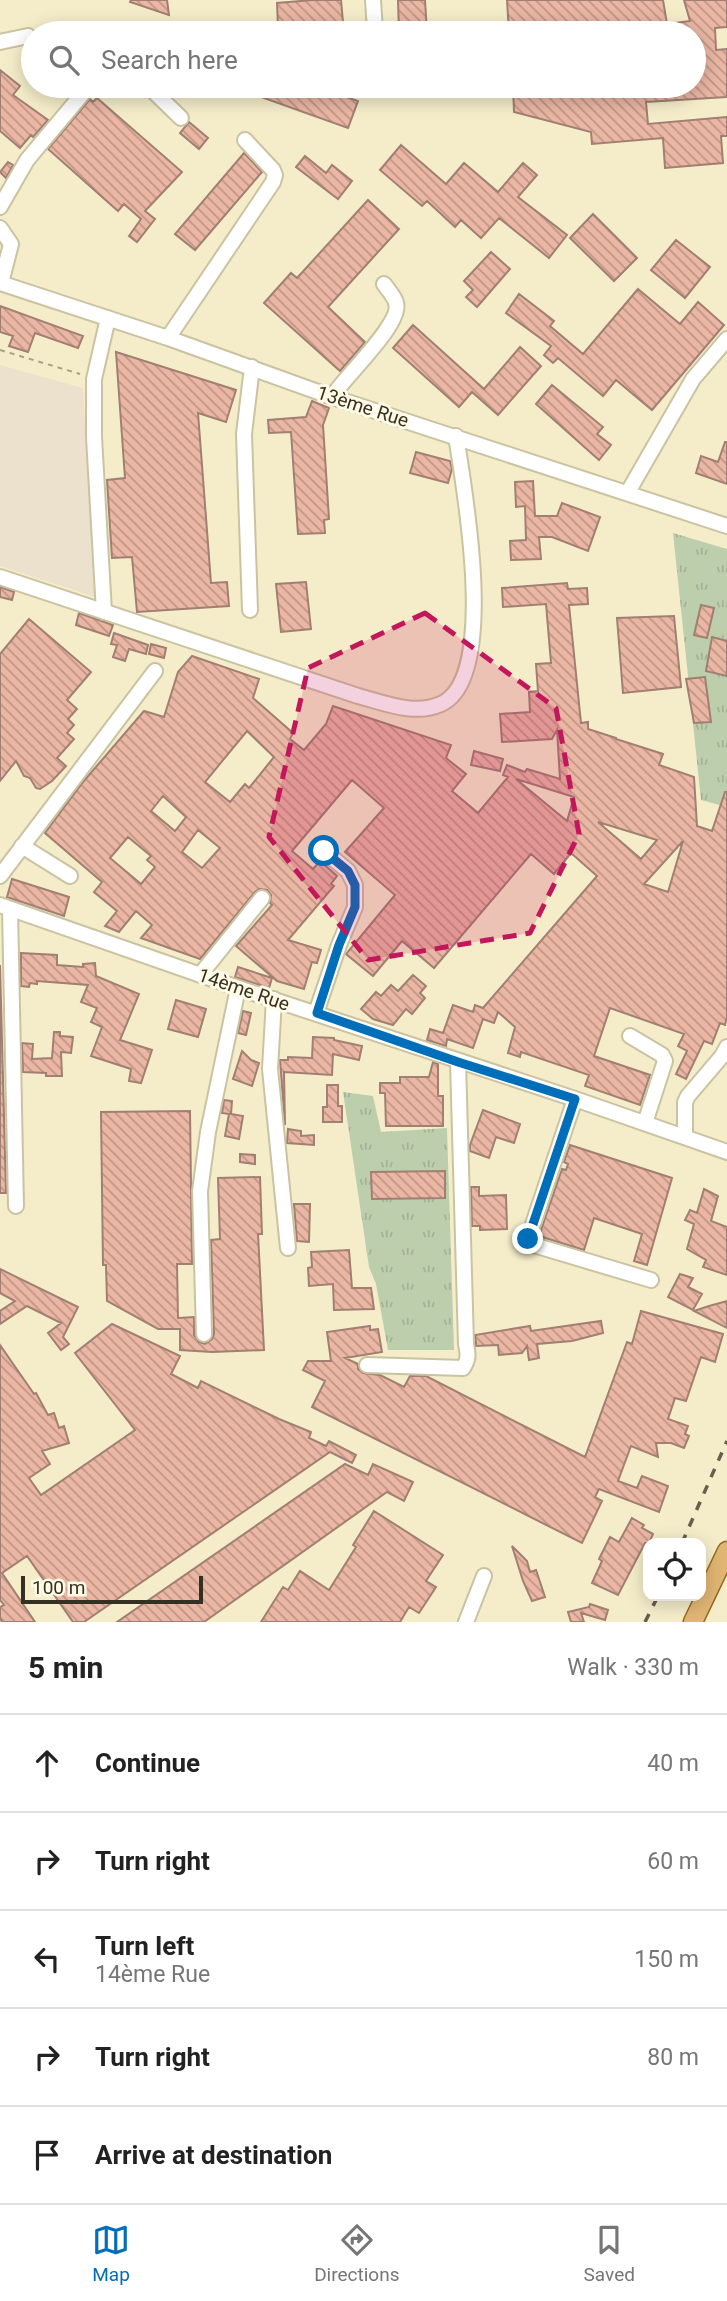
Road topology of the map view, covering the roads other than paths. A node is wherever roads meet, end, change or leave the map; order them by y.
1 (373, 0) edge
2 (374, 21) edge
3 (21, 38) edge
4 (0, 42) edge
5 (79, 98) edge
6 (160, 98) edge
7 (181, 118) dead end
8 (245, 139) dead end
9 (0, 207) edge
10 (0, 228) edge
11 (0, 283) edge
12 (384, 284) dead end
13 (108, 318) junction
14 (168, 338) junction
15 (727, 339) edge
16 (251, 367) junction
17 (332, 397) junction
18 (456, 436) junction
19 (628, 492) junction
20 (727, 526) edge
21 (0, 577) edge
22 (250, 610) dead end
23 (104, 612) junction
24 (155, 671) dead end
25 (22, 846) junction
26 (324, 851) dead end
27 (0, 876) edge
28 (70, 876) dead end
29 (262, 898) dead end
30 (5, 907) edge
31 (200, 975) junction
32 (238, 988) junction
33 (274, 999) junction
34 (317, 1013) junction
35 (630, 1036) dead end
36 (727, 1047) edge
37 (458, 1062) junction
38 (575, 1099) junction
39 (645, 1123) junction
40 (685, 1137) junction
41 (727, 1152) edge
42 (16, 1206) dead end
43 (288, 1248) dead end
44 (651, 1280) dead end
45 (204, 1334) dead end
46 (367, 1365) dead end
47 (727, 1551) edge
48 (484, 1576) dead end
49 (466, 1622) edge
50 (693, 1622) edge

1 - 2 street
3 - 4 street
5 - 9 street
6 - 7 street
8 - 14 street
10 - 11 street
11 - 13 street, 13ème Rue
12 - 17 street
13 - 14 street, 13ème Rue
13 - 23 street
14 - 16 street, 13ème Rue
15 - 19 street
16 - 17 street, 13ème Rue
16 - 22 street
17 - 18 street, 13ème Rue
18 - 19 street, 13ème Rue
18 - 23 street
19 - 20 street, 13ème Rue
21 - 23 street
24 - 25 street
25 - 27 street
25 - 28 street
26 - 34 street
29 - 31 street
30 - 31 street, 14ème Rue
30 - 42 street
31 - 32 street, 14ème Rue
32 - 33 street, 14ème Rue
32 - 45 street
33 - 34 street, 14ème Rue
33 - 43 street
34 - 37 street, 14ème Rue
35 - 39 street
36 - 40 street
37 - 38 street, 14ème Rue
37 - 46 street
38 - 39 street, 14ème Rue
38 - 44 street
39 - 40 street, 14ème Rue
40 - 41 street, 14ème Rue
47 - 50 main road
48 - 49 street

